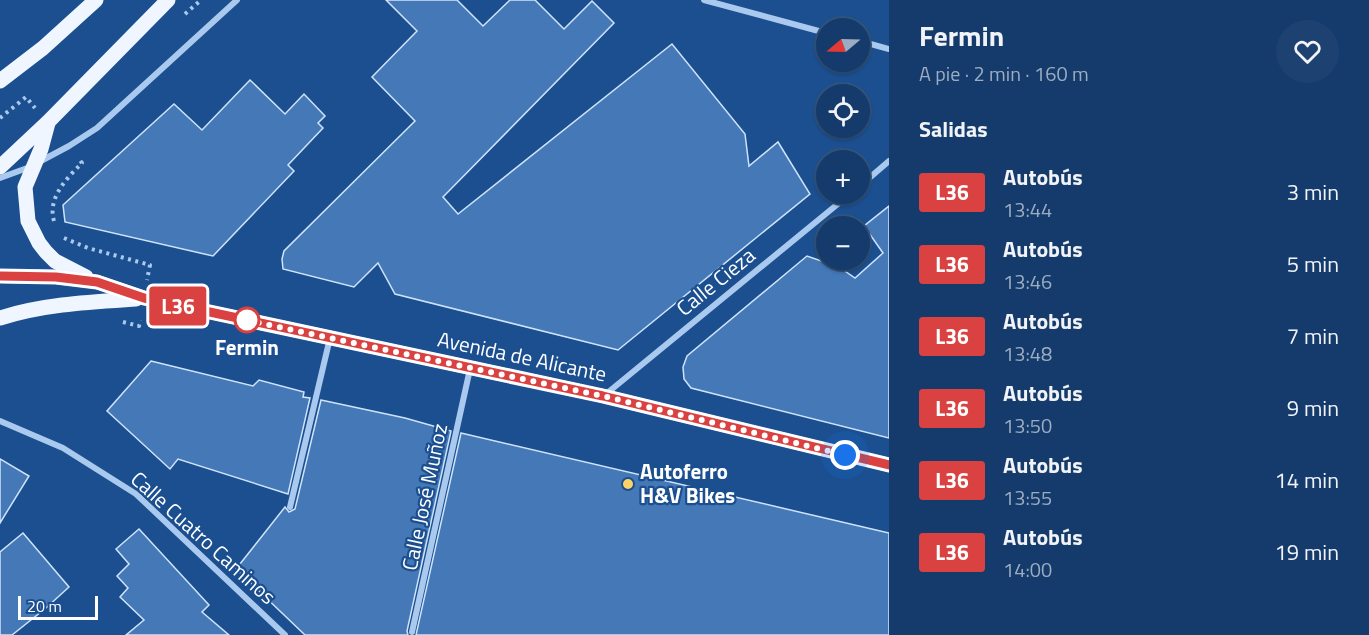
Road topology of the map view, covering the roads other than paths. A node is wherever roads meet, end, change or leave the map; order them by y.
1 (96, 0) edge
2 (168, 0) edge
3 (237, 0) edge
4 (704, 0) edge
5 (816, 30) edge
6 (870, 44) edge
7 (889, 49) edge
8 (0, 81) edge
9 (48, 123) junction
10 (889, 161) edge
11 (0, 166) edge
12 (33, 166) junction
13 (870, 177) edge
14 (0, 178) edge
15 (838, 204) edge
16 (0, 276) edge
17 (97, 282) junction
18 (144, 298) junction
19 (0, 318) edge
20 (330, 338) junction
21 (470, 368) junction
22 (603, 396) junction
23 (0, 421) edge
24 (889, 465) edge
25 (290, 507) dead end
26 (412, 632) dead end
27 (285, 635) edge

1 - 8 main road
2 - 9 main road
3 - 12 street
4 - 5 street
6 - 7 street
9 - 11 main road
9 - 12 main road
10 - 13 street
12 - 14 street
12 - 17 main road
15 - 22 street, Calle Cieza
16 - 17 main road, Avenida de Alicante
17 - 18 main road, Avenida de Alicante
18 - 19 main road, Avenida de Alicante
18 - 20 main road, Avenida de Alicante
20 - 21 main road, Avenida de Alicante
20 - 25 street
21 - 22 main road, Avenida de Alicante
21 - 26 street, Calle José Muñoz
22 - 24 main road, Avenida de Alicante
23 - 27 street, Calle Cuatro Caminos

